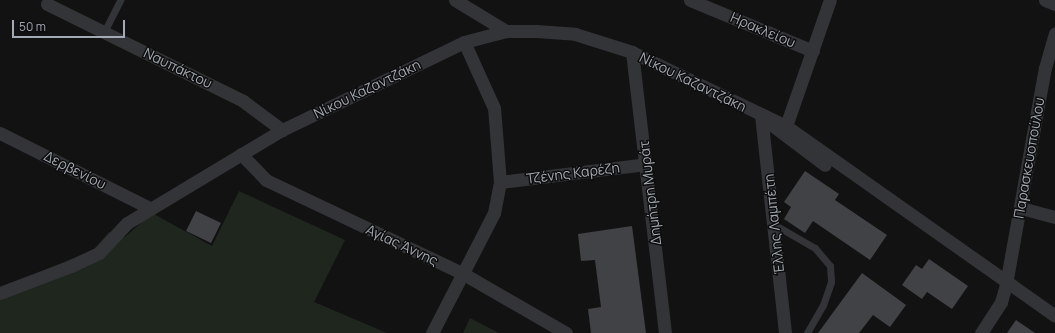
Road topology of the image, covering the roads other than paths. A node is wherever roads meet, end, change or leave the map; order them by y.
1 (120, 0) edge
2 (455, 0) edge
3 (690, 0) edge
4 (830, 0) edge
5 (1045, 0) edge
6 (47, 4) dead end
7 (1055, 4) edge
8 (506, 31) junction
9 (104, 32) junction
10 (1055, 32) edge
11 (464, 42) junction
12 (813, 51) junction
13 (632, 52) junction
14 (1050, 69) edge
15 (761, 115) junction
16 (786, 126) junction
17 (282, 130) junction
18 (0, 133) edge
19 (241, 154) junction
20 (646, 164) junction
21 (500, 182) junction
22 (150, 208) junction
23 (1021, 208) junction
24 (1055, 217) edge
25 (775, 225) junction
26 (462, 273) junction
27 (1006, 284) junction
28 (0, 293) edge
29 (1055, 316) edge
30 (432, 333) edge
31 (566, 333) edge
32 (665, 333) edge
33 (785, 333) edge
34 (808, 333) edge
35 (981, 333) edge

1 - 9 lane
2 - 8 street
3 - 12 street, Ηρακλείου
4 - 12 street
5 - 7 street
6 - 9 street, Ναυπάκτου
8 - 11 street, Νίκου Καζαντζάκη
8 - 13 street, Νίκου Καζαντζάκη
9 - 17 street, Ναυπάκτου
10 - 14 street, Παρασκευοπούλου
11 - 17 street, Νίκου Καζαντζάκη
11 - 21 street
12 - 16 street
13 - 15 street, Νίκου Καζαντζάκη
13 - 20 street, Δημήτρη Μυράτ
14 - 23 street, Παρασκευοπούλου
15 - 16 street, Νίκου Καζαντζάκη
15 - 25 street, Έλλης Λαμπέτη
15 - 27 street, Νίκου Καζαντζάκη
16 - 27 street, Νίκου Καζαντζάκη
17 - 19 street, Νίκου Καζαντζάκη
18 - 22 street, Δερβενίου
19 - 22 street, Νίκου Καζαντζάκη
19 - 26 street, Αγίας Άννης
20 - 21 street, Τζένης Καρέζη
20 - 32 street, Δημήτρη Μυράτ
21 - 26 street
22 - 28 street, Νίκου Καζαντζάκη
23 - 24 street
23 - 27 street, Παρασκευοπούλου
25 - 33 street, Έλλης Λαμπέτη
25 - 34 lane
26 - 30 street
26 - 31 street, Αγίας Άννης
27 - 29 street, Νίκου Καζαντζάκη
27 - 35 street, Παρασκευοπούλου

